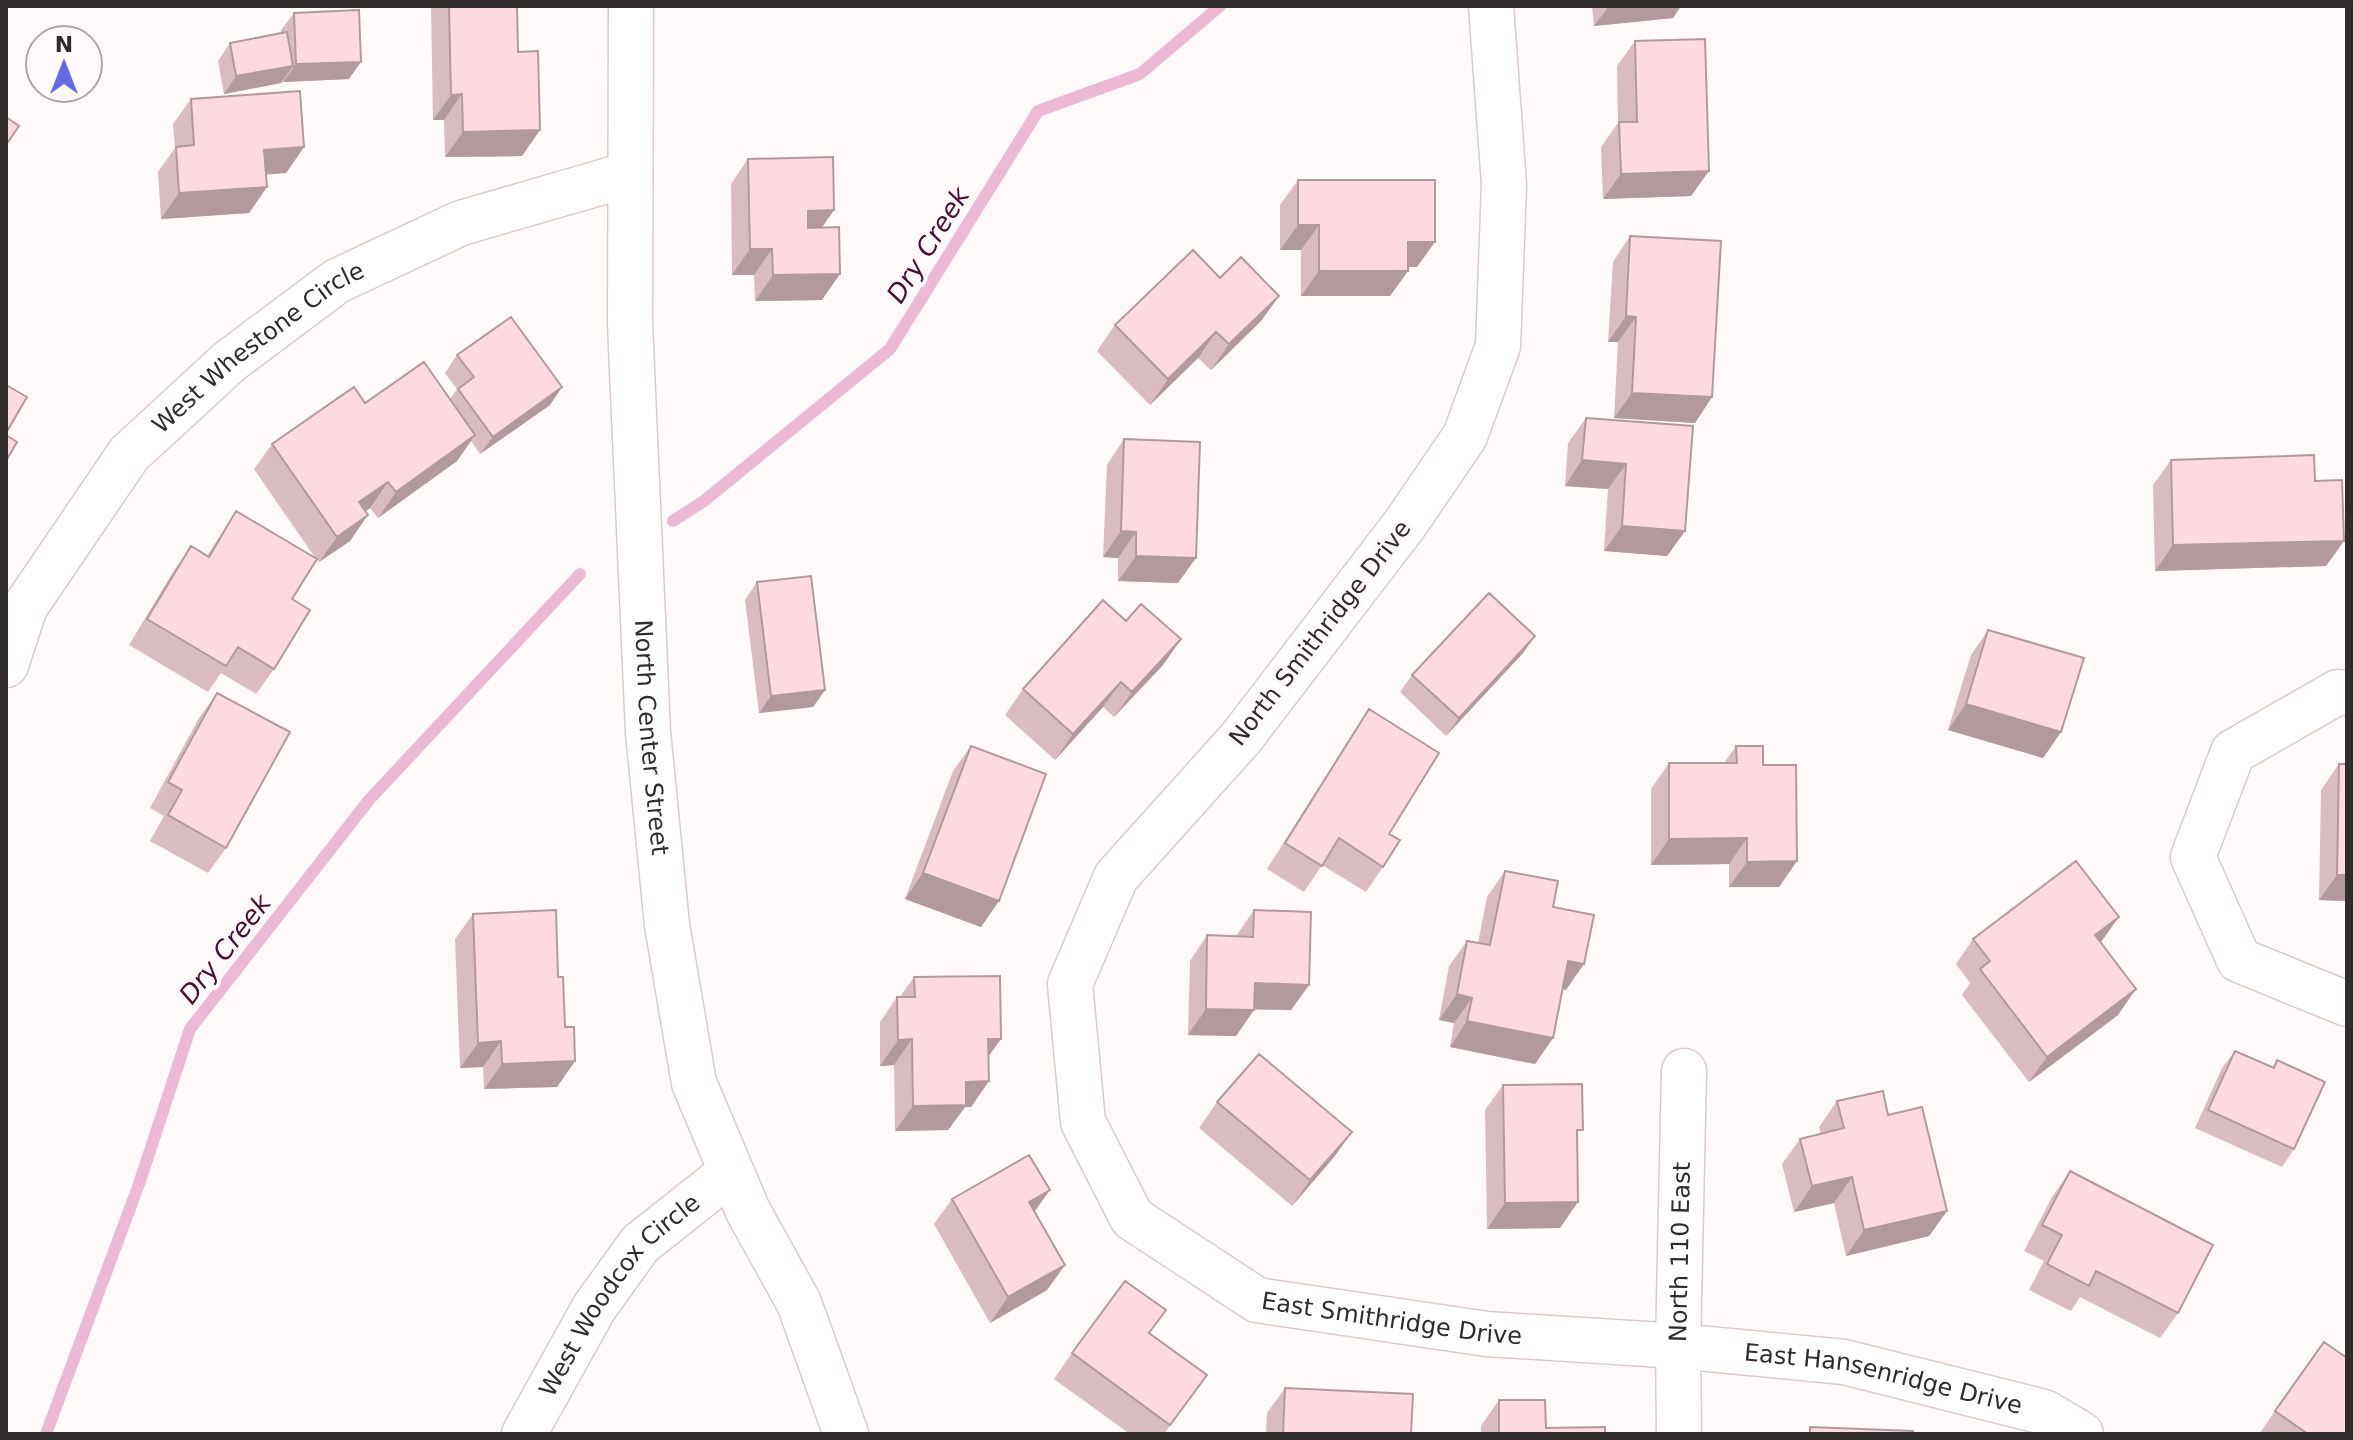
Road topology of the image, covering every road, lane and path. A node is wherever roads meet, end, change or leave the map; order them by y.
1 (631, 6) edge
2 (1491, 6) edge
3 (630, 174) junction
4 (6, 665) edge
5 (2347, 693) edge
6 (2347, 1004) edge
7 (1684, 1071) dead end
8 (731, 1172) junction
9 (1132, 1218) joint
10 (1678, 1346) junction
11 (524, 1434) edge
12 (846, 1434) edge
13 (1679, 1434) edge
14 (2081, 1434) edge

1 - 3 street, North Center Street
2 - 9 street, North Smithridge Drive
3 - 4 street, West Whestone Circle
3 - 8 street, North Center Street
5 - 6 street
7 - 10 street, North 110 East
8 - 11 street, West Woodcox Circle
8 - 12 street, North Center Street
9 - 10 street, East Smithridge Drive
10 - 13 street, North 110 East
10 - 14 street, East Hansenridge Drive

